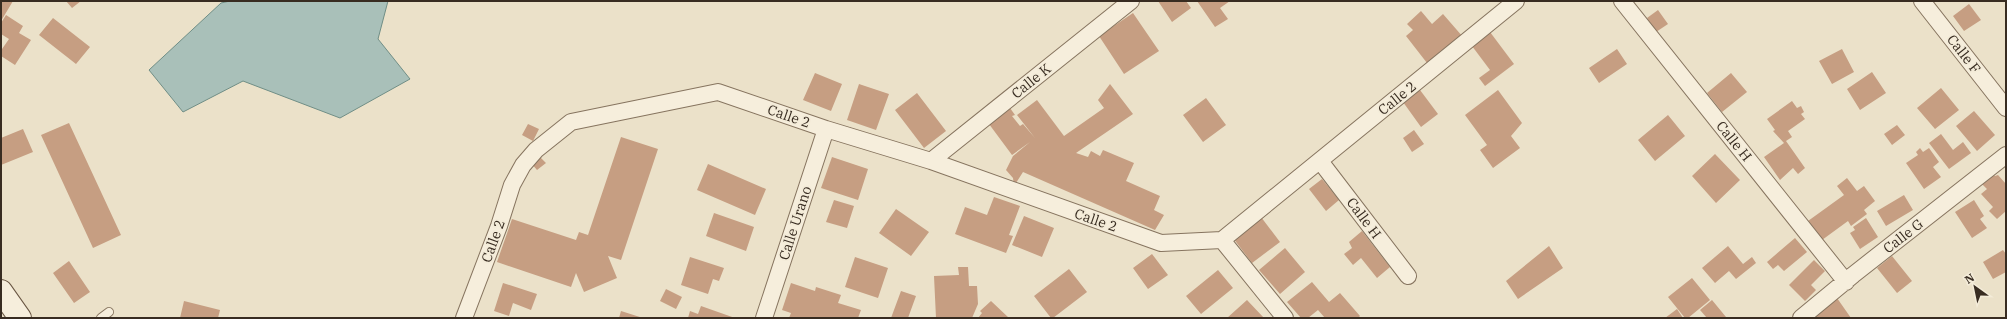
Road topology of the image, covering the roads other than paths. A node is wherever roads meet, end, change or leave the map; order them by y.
1 (1131, 1) edge
2 (1516, 1) edge
3 (1622, 1) edge
4 (1922, 1) edge
5 (2006, 108) edge
6 (826, 128) junction
7 (2006, 155) edge
8 (931, 161) junction
9 (1320, 161) junction
10 (1222, 240) junction
11 (1408, 276) dead end
12 (1846, 282) junction
13 (1, 291) edge
14 (109, 312) dead end
15 (20, 318) edge
16 (101, 318) edge
17 (464, 318) edge
18 (764, 318) edge
19 (1285, 318) edge
20 (1802, 318) edge

1 - 8 street, Calle K
2 - 9 street, Calle 2
3 - 12 street, Calle H
4 - 5 street, Calle F
6 - 8 street, Calle 2
6 - 17 street, Calle 2
6 - 18 street, Calle Urano
7 - 12 street, Calle G
8 - 10 street, Calle 2
9 - 10 street, Calle 2
9 - 11 street, Calle H
10 - 19 street
12 - 20 street, Calle G
13 - 15 street
14 - 16 lane

